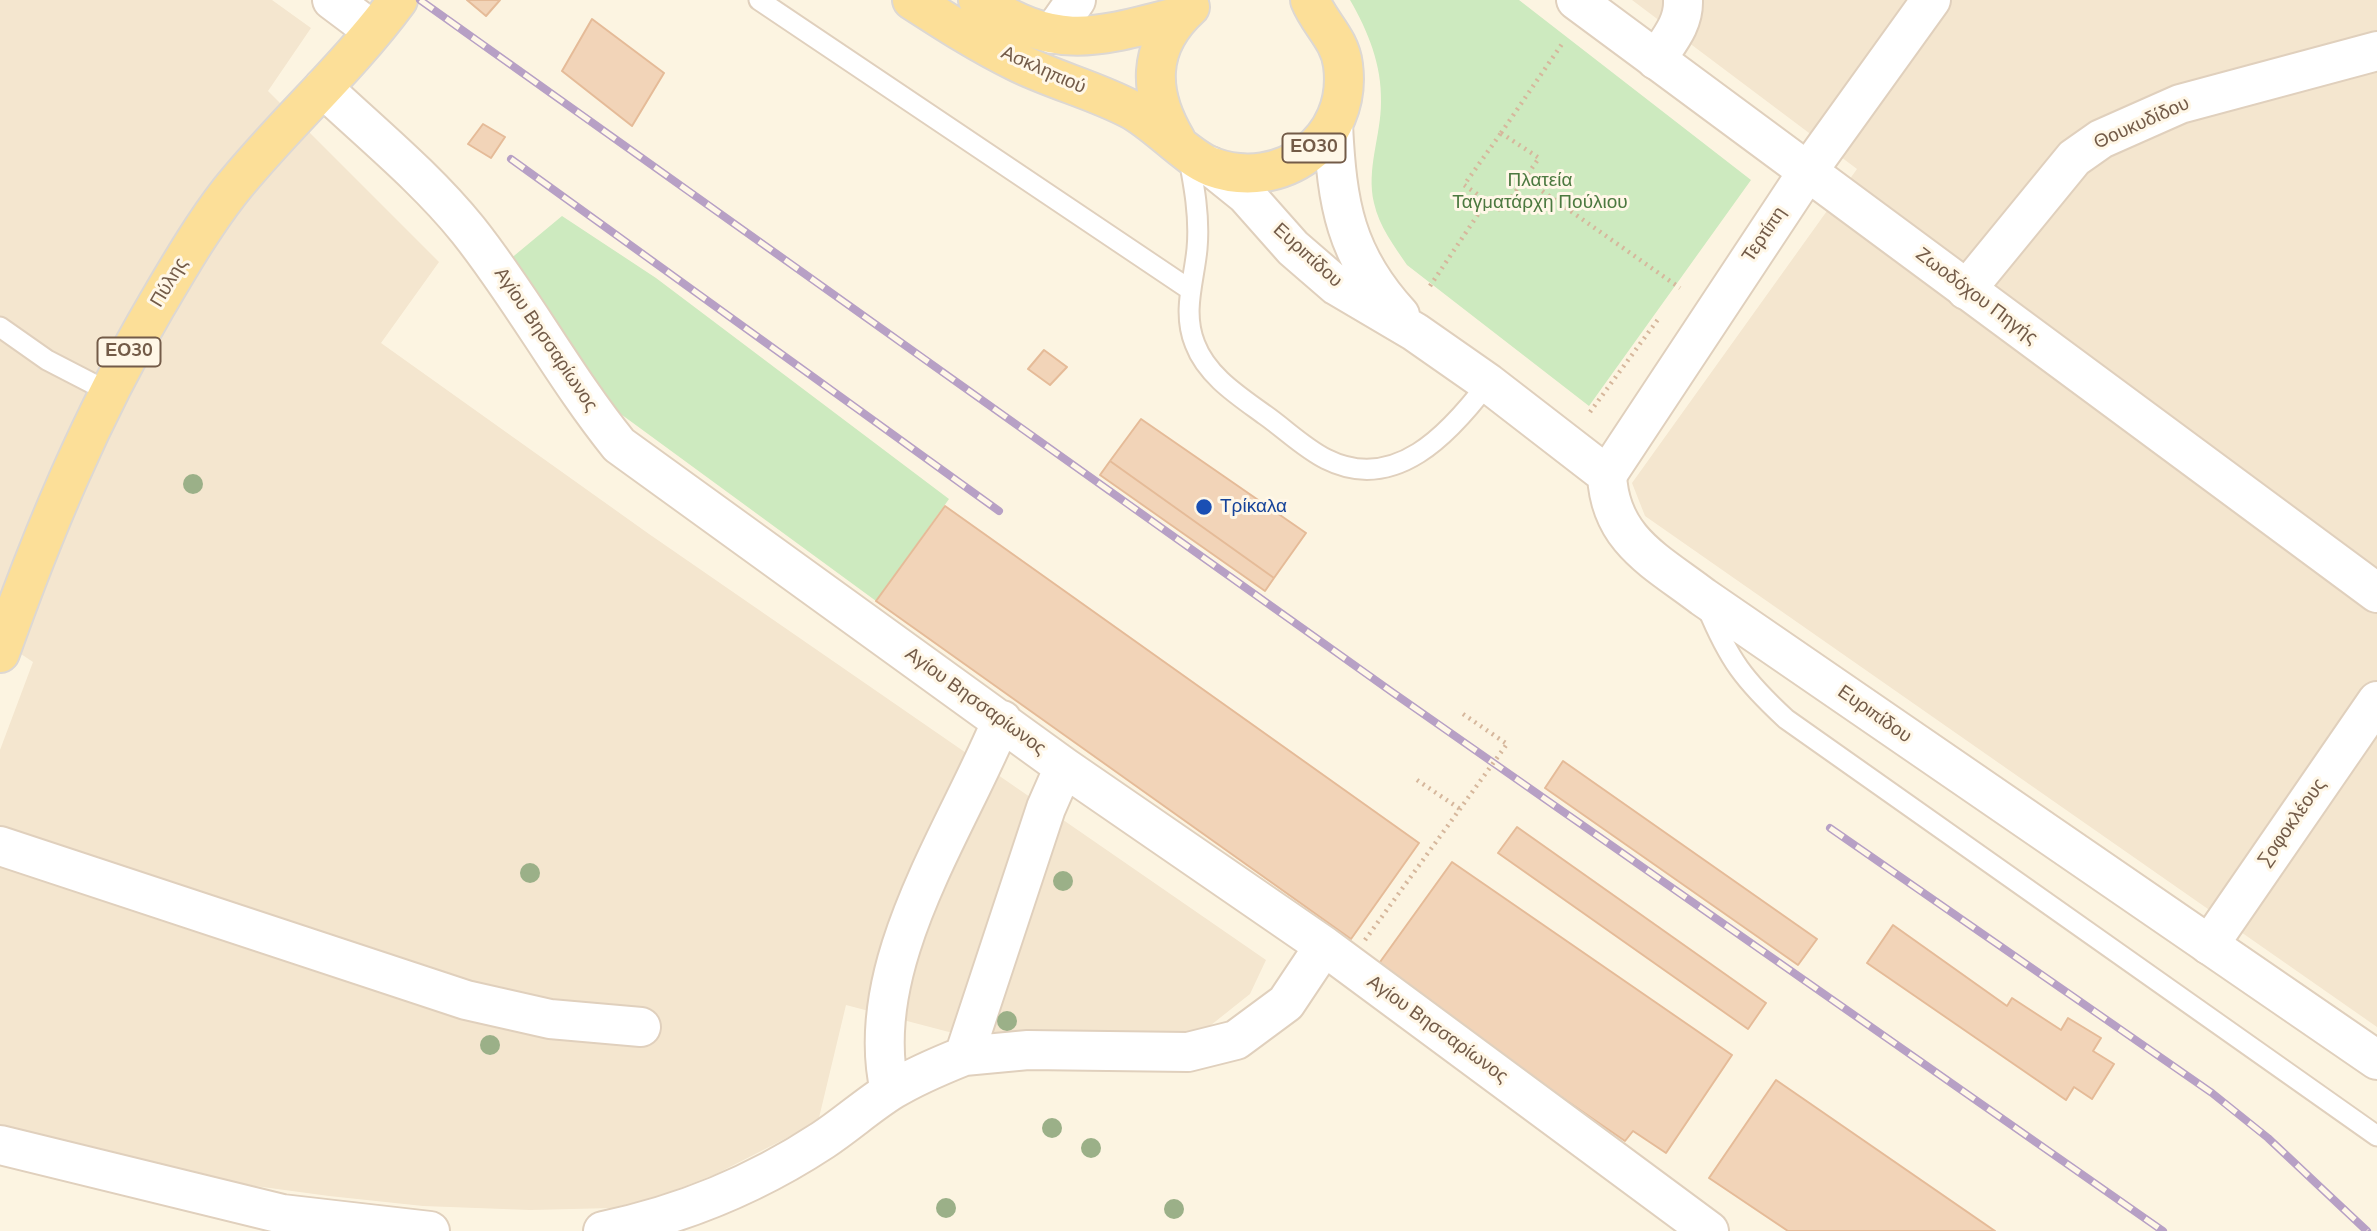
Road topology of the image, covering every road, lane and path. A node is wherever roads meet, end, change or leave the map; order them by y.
1 (332, 0) edge
2 (398, 0) edge
3 (759, 0) edge
4 (912, 0) edge
5 (978, 0) edge
6 (1076, 0) edge
7 (1684, 0) edge
8 (1931, 0) edge
9 (1308, 3) edge
10 (1193, 4) edge
11 (1581, 4) edge
12 (372, 30) junction
13 (1052, 34) junction
14 (2377, 51) edge
15 (1656, 60) junction
16 (323, 88) junction
17 (1334, 125) junction
18 (1501, 133) junction
19 (1191, 153) junction
20 (1808, 171) junction
21 (1525, 179) junction
22 (1487, 201) junction
23 (1189, 289) junction
24 (1966, 289) junction
25 (1423, 296) dead end
26 (1674, 297) dead end
27 (1666, 308) dead end
28 (0, 327) edge
29 (1415, 332) junction
30 (1488, 383) junction
31 (107, 391) junction
32 (1578, 405) dead end
33 (1607, 474) junction
34 (2377, 593) edge
35 (1703, 597) junction
36 (0, 653) edge
37 (2377, 701) edge
38 (1462, 714) dead end
39 (1002, 720) junction
40 (1064, 767) junction
41 (1417, 780) dead end
42 (1460, 809) junction
43 (0, 846) edge
44 (1365, 940) dead end
45 (2209, 945) junction
46 (1324, 946) junction
47 (641, 1027) dead end
48 (964, 1056) junction
49 (2377, 1060) edge
50 (890, 1091) junction
51 (2377, 1136) edge
52 (0, 1146) edge
53 (430, 1231) edge
54 (603, 1231) edge
55 (1709, 1231) edge

1 - 12 street
2 - 12 main road, ΕΟ30
3 - 23 lane
4 - 19 main road, Ασκληπιού / ΕΟ30
5 - 13 main road, Ασκληπιού
6 - 13 street
7 - 15 street
8 - 20 street, Τερτίπη
9 - 17 main road, Ασκληπιού / ΕΟ30
10 - 13 main road, Ασκληπιού
10 - 19 main road, Ασκληπιού
11 - 15 street, Ζωοδόχου Πηγής
11 - 18 path
12 - 16 main road, Πύλης / ΕΟ30
14 - 24 street, Θουκυδίδου
15 - 20 street, Ζωοδόχου Πηγής
16 - 31 main road, Πύλης / ΕΟ30
16 - 39 street, Αγίου Βησσαρίωνος
17 - 19 main road, Ασκληπιού / ΕΟ30
17 - 29 street, Ευριπίδου
18 - 21 path
18 - 22 path
19 - 23 lane
19 - 29 street, Ευριπίδου
20 - 24 street, Ζωοδόχου Πηγής
20 - 33 street, Τερτίπη
21 - 22 path
21 - 26 path
22 - 25 path
23 - 30 lane
24 - 34 street, Ζωοδόχου Πηγής
27 - 32 path
28 - 31 lane
29 - 30 street, Ευριπίδου
30 - 33 street, Ευριπίδου
31 - 36 main road, Πύλης / ΕΟ30
33 - 35 street, Ευριπίδου
35 - 45 street, Ευριπίδου
35 - 51 lane
37 - 45 street, Σοφοκλέους
38 - 42 path, bridge
39 - 40 street, Αγίου Βησσαρίωνος
39 - 50 street
40 - 46 street, Αγίου Βησσαρίωνος
40 - 48 street
41 - 42 path
42 - 44 path, bridge
43 - 47 street
45 - 49 street, Ευριπίδου
46 - 48 street
46 - 55 street, Αγίου Βησσαρίωνος
48 - 50 street
50 - 54 street
52 - 53 street

